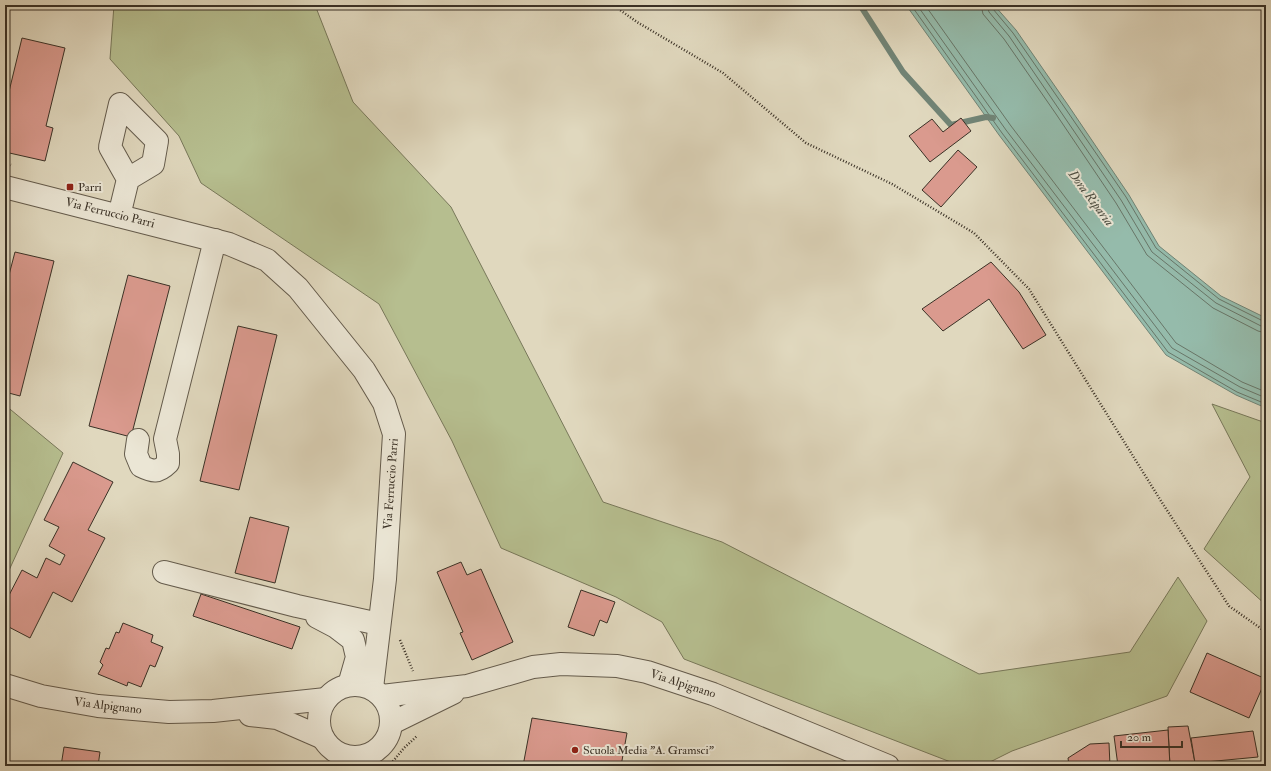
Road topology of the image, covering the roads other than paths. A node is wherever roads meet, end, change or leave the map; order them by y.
1 (128, 179) dead end
2 (5, 187) edge
3 (119, 216) junction
4 (215, 240) junction
5 (138, 440) dead end
6 (164, 572) dead end
7 (296, 606) junction
8 (388, 629) junction
9 (5, 685) edge
10 (349, 685) junction
11 (467, 686) junction
12 (377, 692) junction
13 (326, 699) junction
14 (213, 711) junction
15 (392, 723) junction
16 (323, 738) junction
17 (348, 761) edge
18 (888, 766) edge

1 - 3 street
2 - 3 street, Via Ferruccio Parri
3 - 4 street, Via Ferruccio Parri
4 - 5 street
4 - 8 street, Via Ferruccio Parri
6 - 7 street
7 - 8 street
7 - 10 street
8 - 12 street, Via Ferruccio Parri
9 - 14 street, Via Alpignano
10 - 12 street
10 - 13 street
11 - 12 street, Via Alpignano
11 - 15 street, Via Alpignano
11 - 18 street, Via Alpignano
12 - 15 street
13 - 14 street, Via Alpignano
13 - 16 street
14 - 16 street, Via Alpignano
15 - 17 street
16 - 17 street

